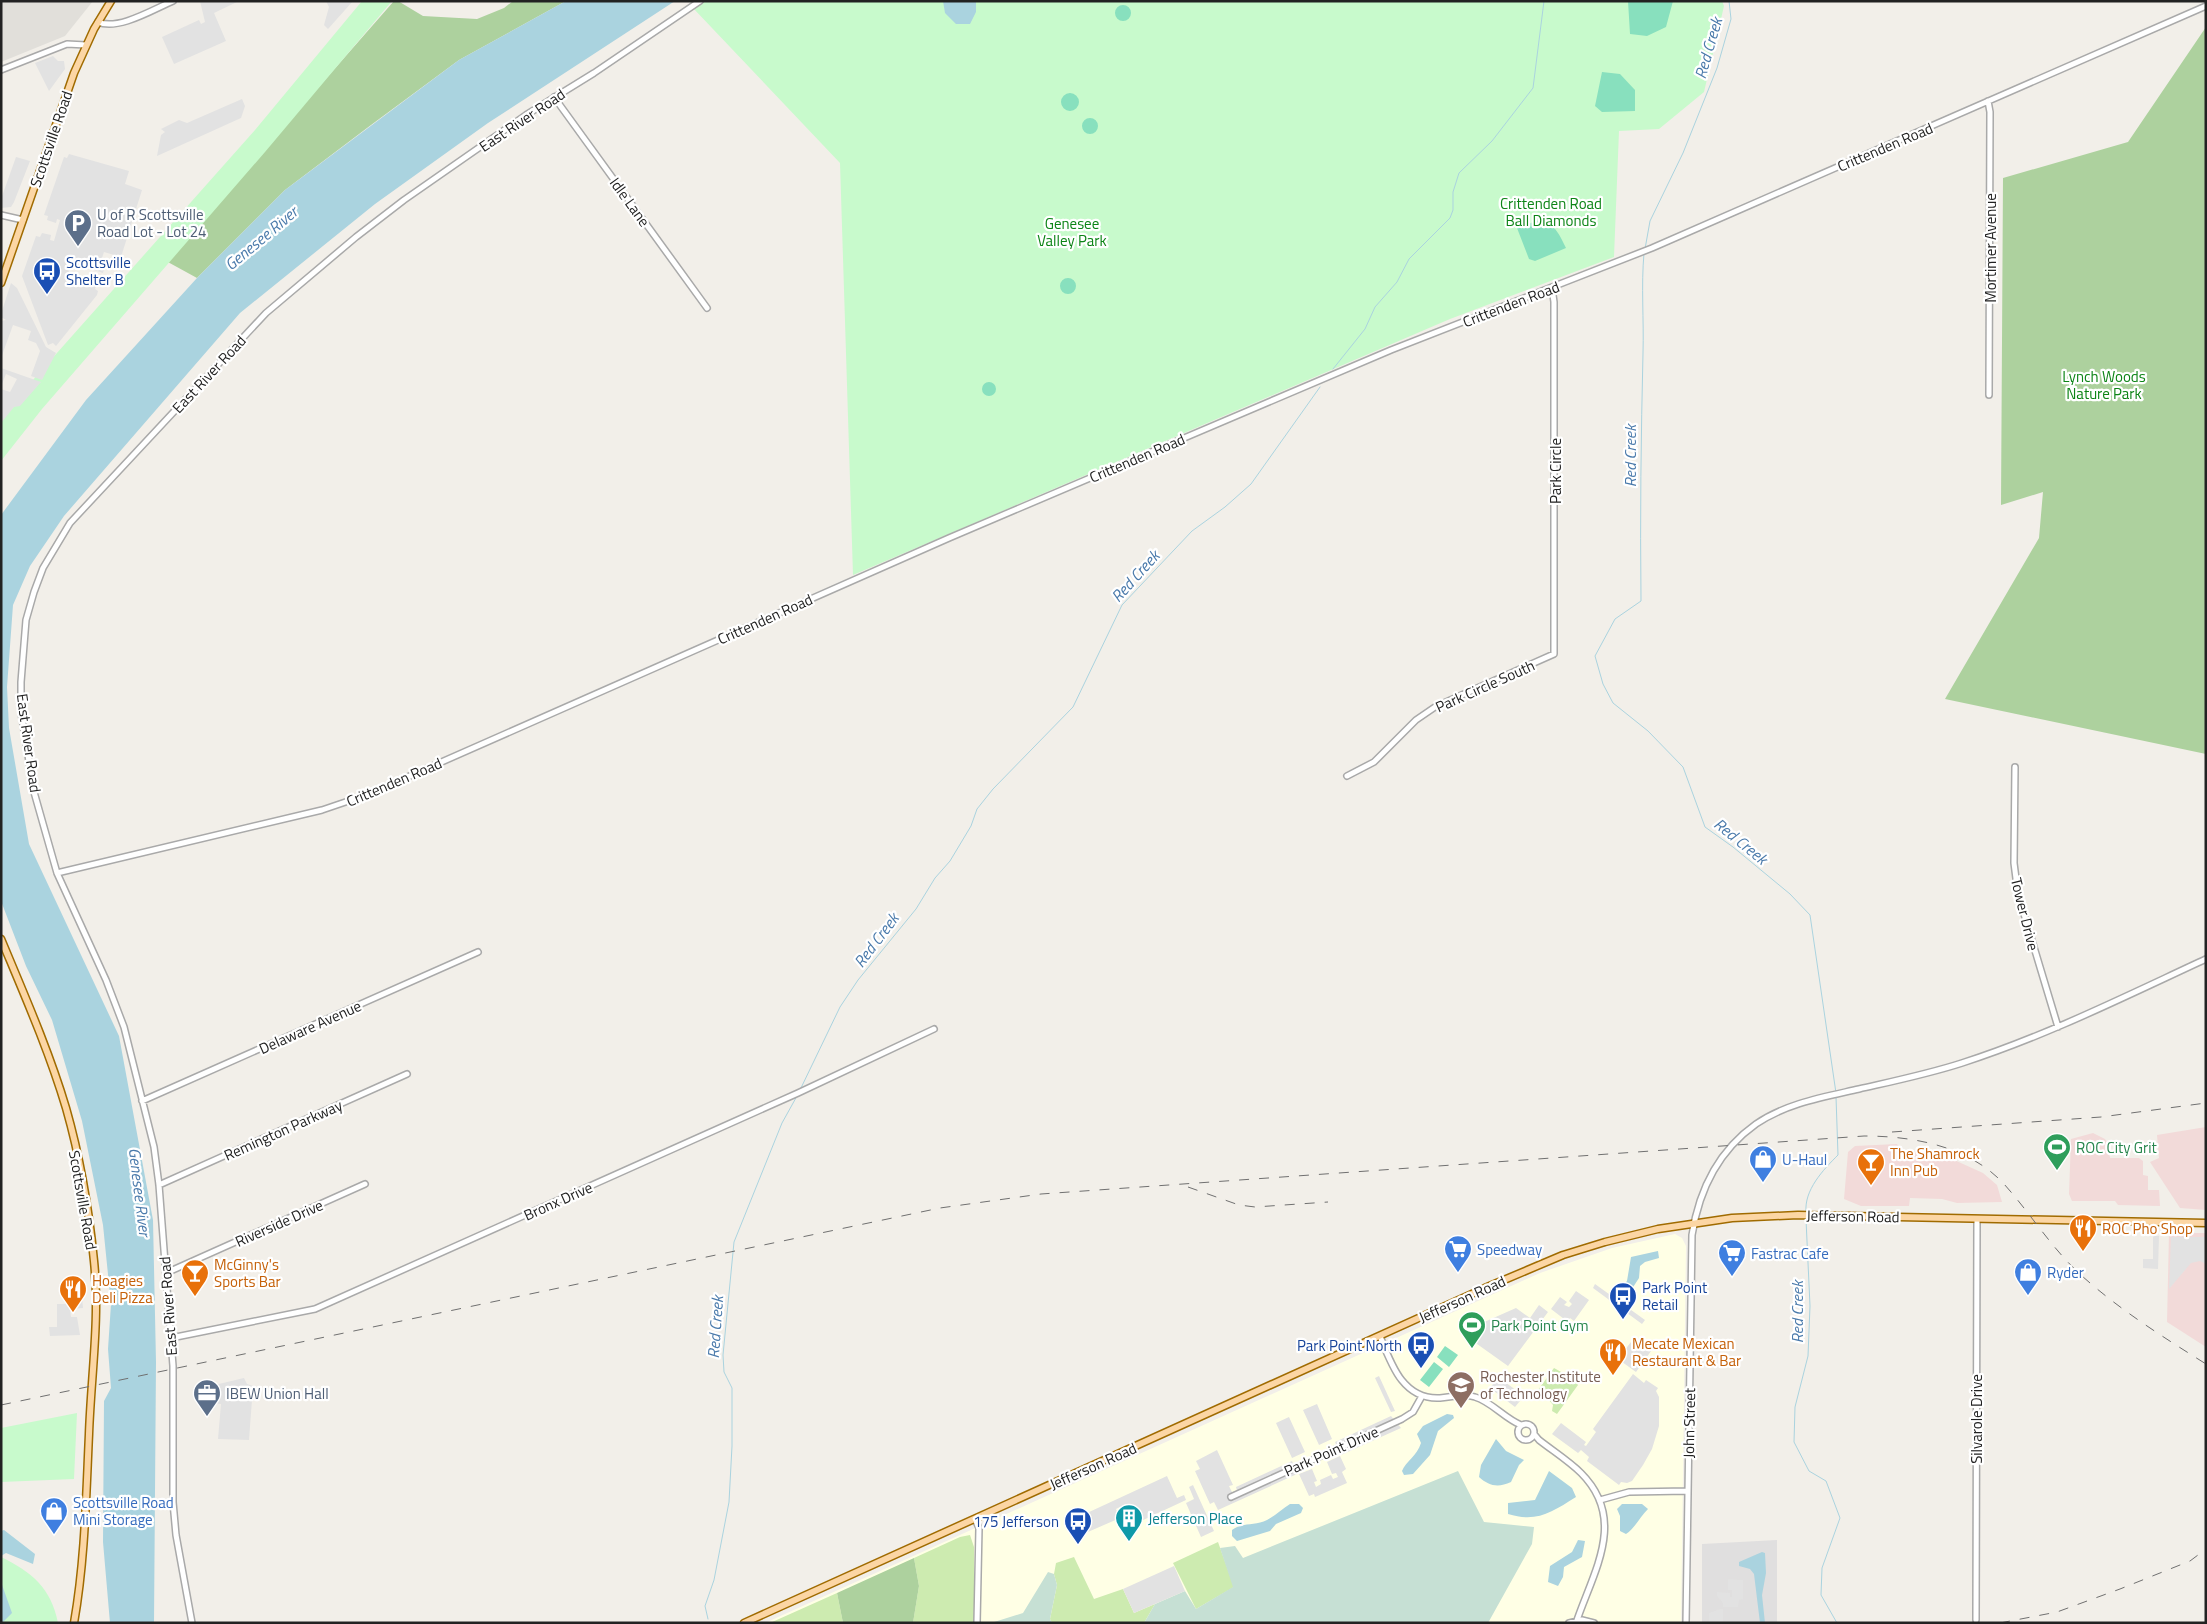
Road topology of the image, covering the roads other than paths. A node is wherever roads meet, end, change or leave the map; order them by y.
1 (111, 1) edge
2 (173, 1) edge
3 (700, 1) edge
4 (2206, 6) edge
5 (98, 22) junction
6 (86, 45) junction
7 (1, 70) edge
8 (554, 97) junction
9 (1988, 101) junction
10 (1, 215) edge
11 (23, 220) junction
12 (1, 283) edge
13 (1552, 288) junction
14 (707, 308) dead end
15 (1989, 395) dead end
16 (1554, 654) joint
17 (2015, 767) dead end
18 (1347, 776) dead end
19 (57, 873) junction
20 (1, 939) edge
21 (478, 952) dead end
22 (2206, 959) edge
23 (2058, 1027) junction
24 (934, 1029) dead end
25 (407, 1074) dead end
26 (142, 1101) junction
27 (365, 1184) dead end
28 (159, 1185) junction
29 (1977, 1219) junction
30 (1694, 1223) junction
31 (2206, 1223) edge
32 (166, 1273) junction
33 (1380, 1336) junction
34 (171, 1338) junction
35 (1422, 1396) junction
36 (1519, 1427) junction
37 (1532, 1436) junction
38 (1688, 1491) junction
39 (1231, 1497) dead end
40 (1600, 1500) junction
41 (976, 1519) junction
42 (1976, 1620) dead end
43 (1576, 1622) edge
44 (74, 1623) edge
45 (192, 1623) edge
46 (744, 1623) edge
47 (977, 1623) edge
48 (1569, 1623) edge
49 (1594, 1623) edge
50 (1686, 1623) edge

1 - 5 main road, Scottsville Road
2 - 5 street
3 - 8 street, East River Road
4 - 9 street, Crittenden Road
5 - 6 main road, Scottsville Road
6 - 7 street
6 - 11 main road, Scottsville Road
8 - 14 street, Idle Lane
8 - 19 street, East River Road
9 - 13 street, Crittenden Road
9 - 15 street, Mortimer Avenue
10 - 11 street
11 - 12 main road, Scottsville Road
13 - 16 street, Park Circle
13 - 19 street, Crittenden Road
16 - 18 street, Park Circle South
17 - 23 street, Tower Drive
19 - 26 street, East River Road
20 - 44 main road, Scottsville Road
21 - 26 street, Delaware Avenue
22 - 23 street, John Street
23 - 30 street, John Street
24 - 34 street, Bronx Drive
25 - 28 street, Remington Parkway
26 - 28 street, East River Road
27 - 32 street, Riverside Drive
28 - 32 street, East River Road
29 - 30 main road, Jefferson Road
29 - 31 main road, Jefferson Road
29 - 42 street, Silvarole Drive
30 - 33 main road, Jefferson Road
30 - 38 street, John Street
32 - 34 street, East River Road
33 - 35 street
33 - 41 main road, Jefferson Road
34 - 45 street, East River Road
35 - 36 street
35 - 39 street, Park Point Drive
36 - 37 street
36 - 37 street
37 - 40 street
38 - 40 street
38 - 50 street, John Street
40 - 43 street
41 - 46 main road, Jefferson Road
41 - 47 street
43 - 48 street
43 - 49 street

